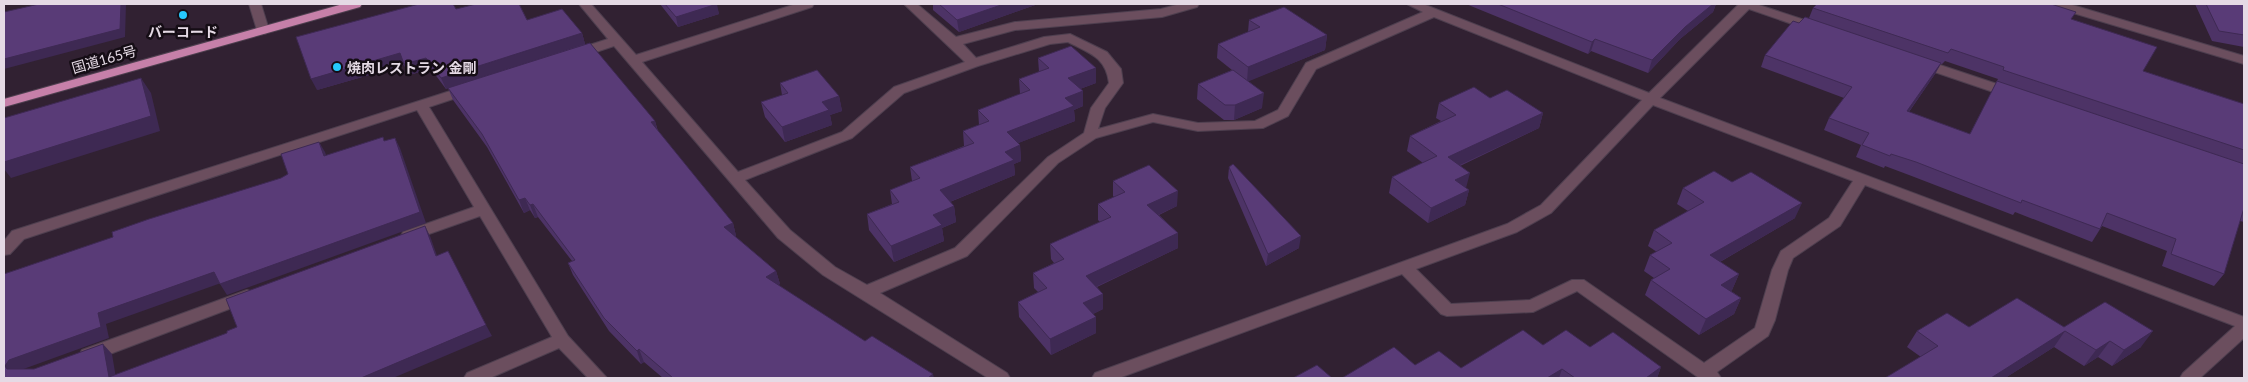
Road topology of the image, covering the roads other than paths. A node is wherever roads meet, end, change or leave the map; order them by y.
1 (255, 4) edge
2 (356, 4) edge
3 (585, 4) edge
4 (808, 4) edge
5 (910, 4) edge
6 (1193, 4) edge
7 (1413, 4) edge
8 (1746, 4) edge
9 (2057, 4) edge
10 (1432, 13) junction
11 (263, 30) junction
12 (1831, 33) edge
13 (615, 41) junction
14 (954, 42) junction
15 (1906, 58) edge
16 (560, 59) edge
17 (634, 60) junction
18 (2244, 60) edge
19 (973, 63) junction
20 (486, 83) edge
21 (1651, 99) junction
22 (2028, 100) edge
23 (4, 103) edge
24 (421, 105) junction
25 (1091, 136) junction
26 (736, 178) junction
27 (1861, 179) junction
28 (483, 209) junction
29 (391, 243) edge
30 (4, 250) edge
31 (1406, 268) junction
32 (262, 291) edge
33 (866, 292) junction
34 (2244, 323) edge
35 (2244, 328) edge
36 (562, 340) junction
37 (70, 362) edge
38 (1709, 376) edge
39 (473, 378) edge
40 (598, 378) edge
41 (1001, 378) edge
42 (1101, 378) edge
43 (2189, 378) edge

1 - 11 street
2 - 11 highway, 国道165号
3 - 13 street
4 - 17 street
5 - 14 street
6 - 14 street
7 - 10 street
8 - 12 street
8 - 21 street
9 - 18 street
10 - 21 street
10 - 25 street
11 - 23 highway, 国道165号
13 - 16 street
13 - 17 street
14 - 19 street
15 - 22 street
17 - 26 street
19 - 25 street
19 - 26 street
20 - 24 street
21 - 27 street
21 - 31 street
24 - 28 street
24 - 30 street
25 - 33 street
26 - 33 street
27 - 34 street
27 - 38 street
28 - 29 street
28 - 36 street
31 - 38 street
31 - 42 street
32 - 37 street
33 - 41 street
35 - 43 street
36 - 39 street
36 - 40 street

